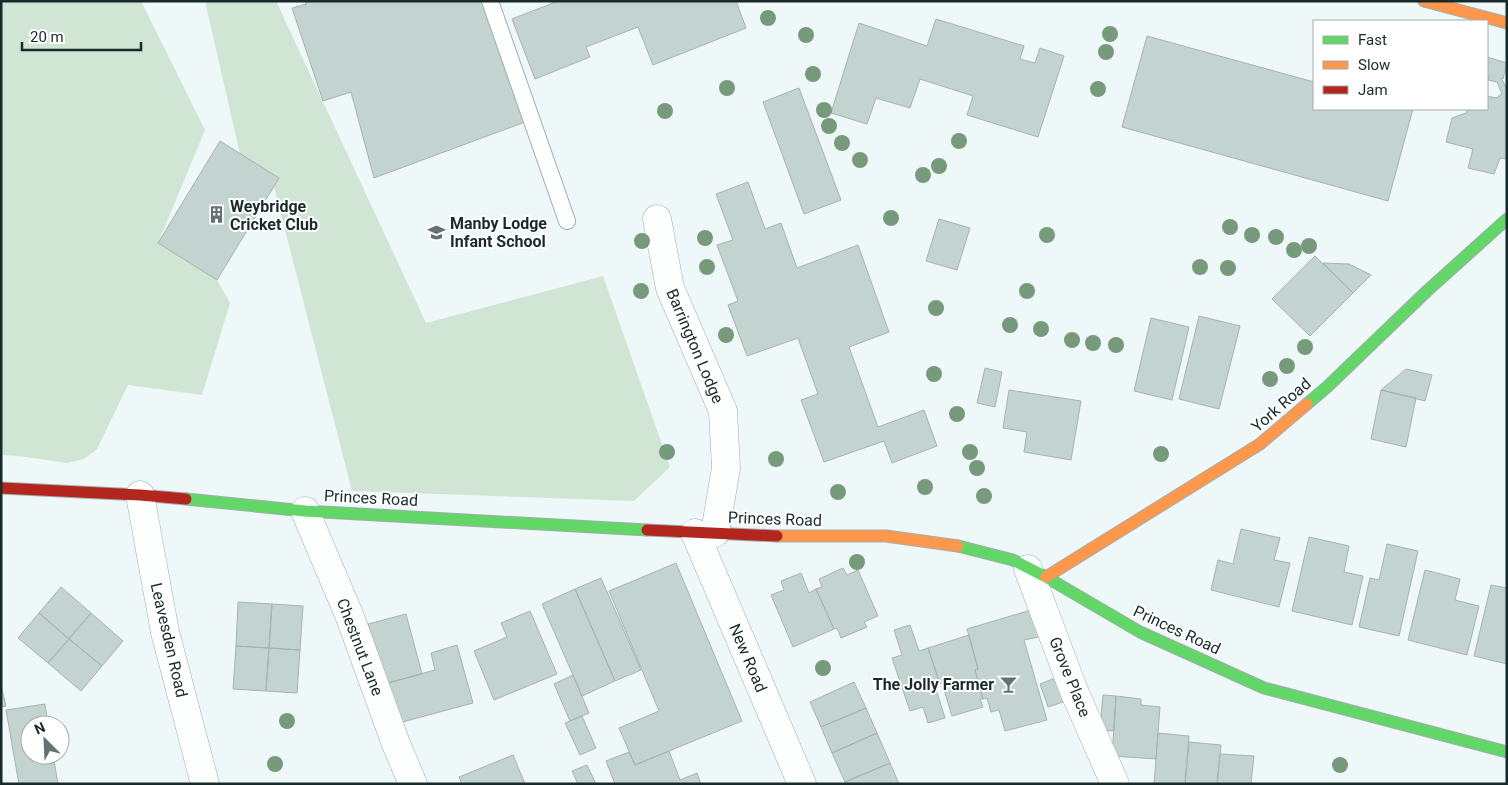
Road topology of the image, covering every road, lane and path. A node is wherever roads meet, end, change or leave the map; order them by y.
1 (490, 1) edge
2 (1424, 1) edge
3 (1507, 22) edge
4 (657, 219) dead end
5 (1507, 219) edge
6 (567, 221) dead end
7 (1, 488) edge
8 (140, 495) junction
9 (305, 511) junction
10 (705, 533) junction
11 (1037, 573) junction
12 (1507, 752) edge
13 (205, 784) edge
14 (413, 784) edge
15 (802, 784) edge
16 (1115, 784) edge

1 - 6 lane
2 - 3 street
4 - 10 street, Barrington Lodge
5 - 11 street, York Road
7 - 8 street, Princes Road
8 - 9 street, Princes Road
8 - 13 street, Leavesden Road
9 - 10 street, Princes Road
9 - 14 street, Chestnut Lane
10 - 11 street, Princes Road
10 - 15 street, New Road
11 - 12 street, Princes Road
11 - 16 street, Grove Place

